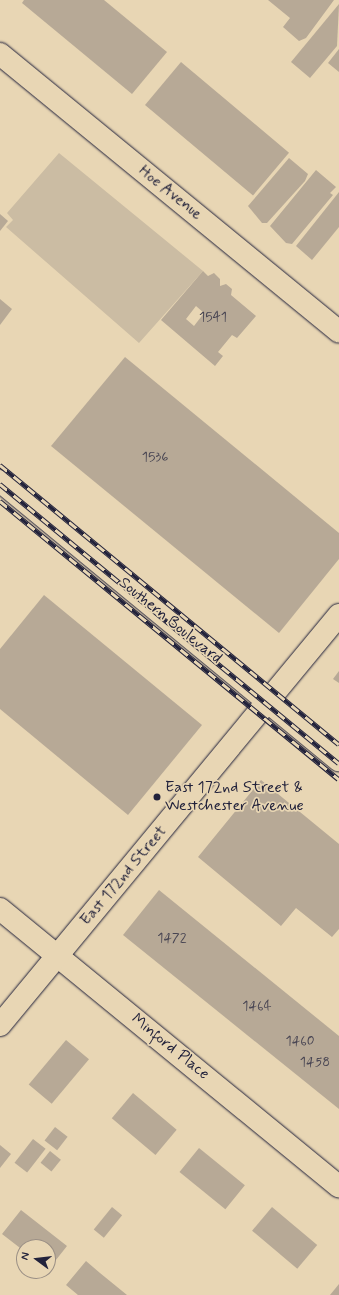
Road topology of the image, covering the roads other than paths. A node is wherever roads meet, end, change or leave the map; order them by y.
1 (0, 54) edge
2 (339, 331) edge
3 (0, 481) edge
4 (339, 615) edge
5 (268, 701) junction
6 (339, 760) edge
7 (0, 909) edge
8 (58, 956) junction
9 (0, 1025) edge
10 (339, 1186) edge

1 - 2 street, Hoe Avenue
3 - 5 street, Southern Boulevard
4 - 5 street, East 172nd Street
5 - 6 street, Southern Boulevard
5 - 8 street, East 172nd Street
7 - 8 street, Minford Place
8 - 9 street, East 172nd Street
8 - 10 street, Minford Place

